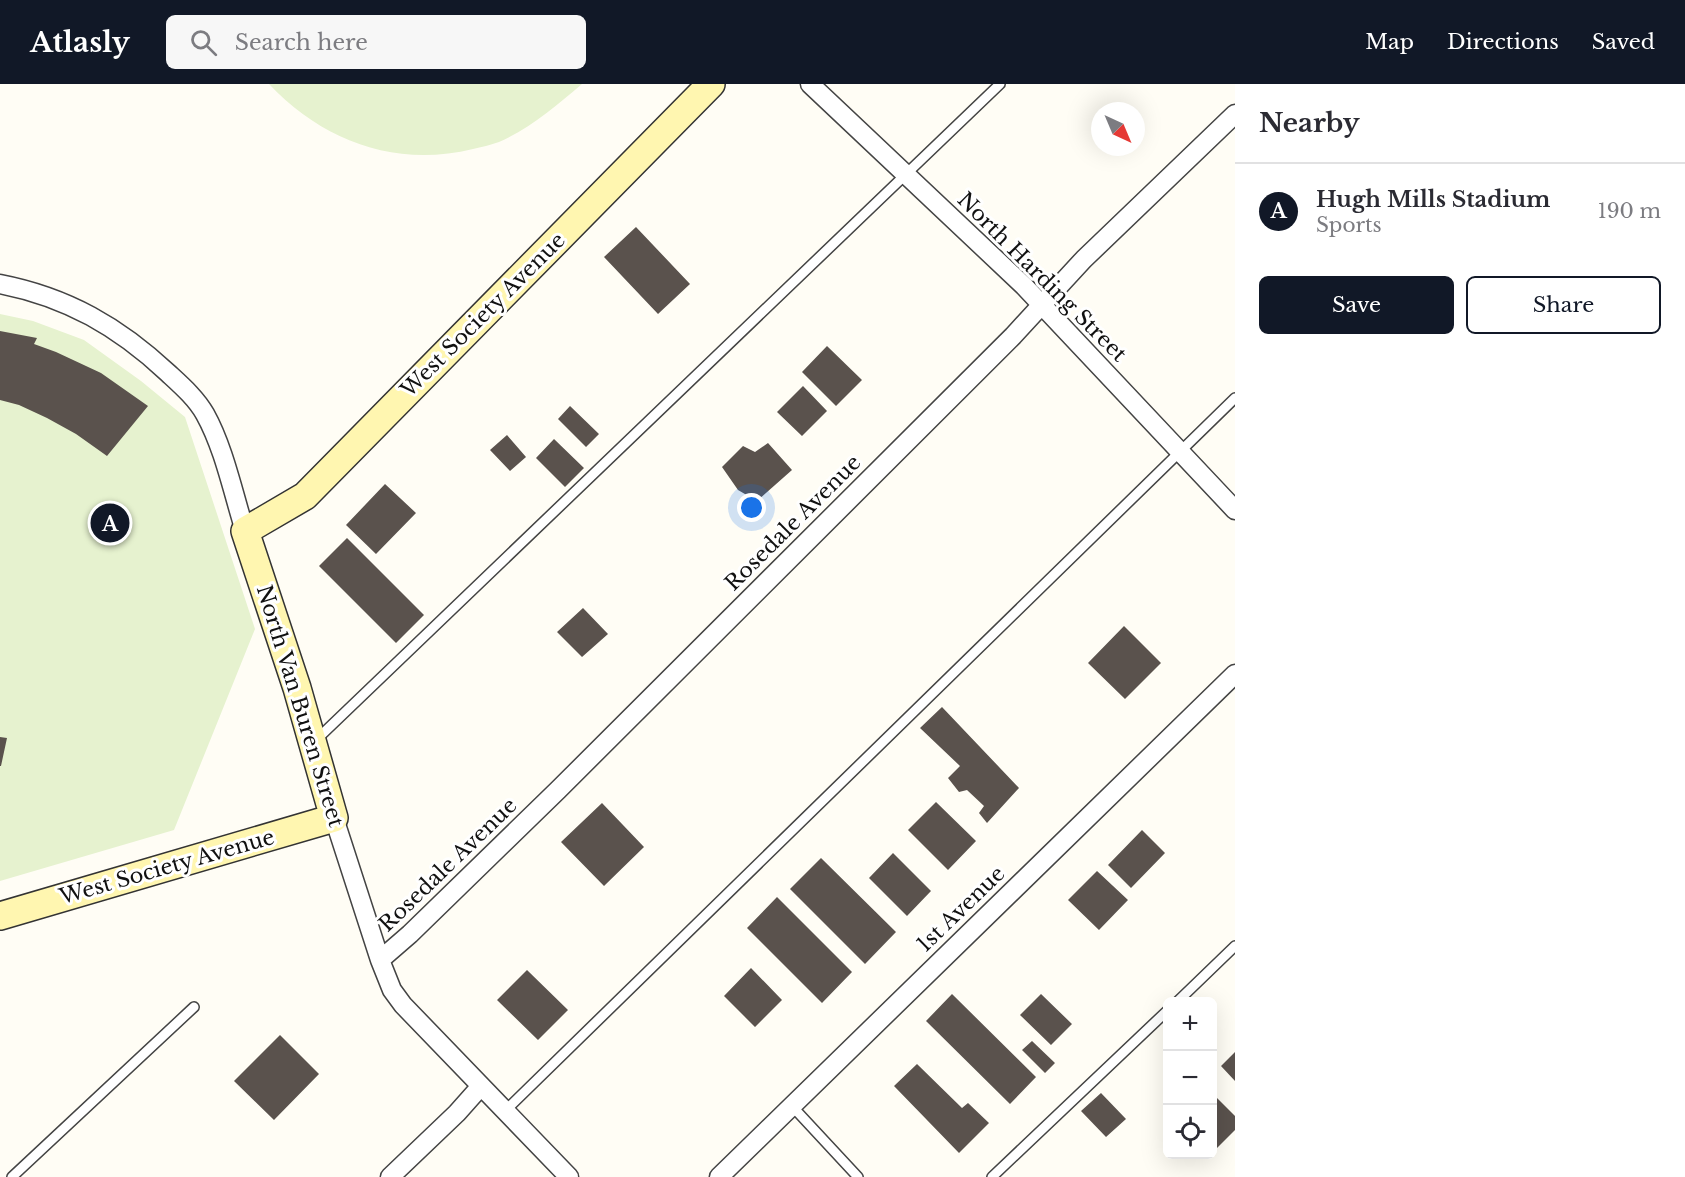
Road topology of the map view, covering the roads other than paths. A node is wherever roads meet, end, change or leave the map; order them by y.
1 (711, 84) edge
2 (810, 84) edge
3 (1000, 84) edge
4 (1235, 114) edge
5 (906, 174) junction
6 (0, 284) edge
7 (1041, 304) junction
8 (1235, 398) edge
9 (1179, 451) junction
10 (1235, 510) edge
11 (245, 531) junction
12 (1235, 674) edge
13 (313, 743) junction
14 (334, 818) junction
15 (0, 916) edge
16 (1235, 946) edge
17 (380, 960) junction
18 (1182, 997) edge
19 (194, 1007) dead end
20 (1163, 1014) edge
21 (481, 1086) junction
22 (792, 1106) junction
23 (505, 1111) junction
24 (12, 1177) edge
25 (390, 1177) edge
26 (569, 1177) edge
27 (719, 1177) edge
28 (858, 1177) edge
29 (992, 1177) edge

1 - 11 street, West Society Avenue
2 - 5 street, North Harding Street
3 - 5 lane
4 - 7 street, Rosedale Avenue
5 - 7 street, North Harding Street
5 - 13 lane
6 - 11 street, North Van Buren Street
7 - 9 street, North Harding Street
7 - 17 street, Rosedale Avenue
8 - 9 lane
9 - 10 street, North Harding Street
9 - 23 lane
11 - 13 street, North Van Buren Street
12 - 22 street, 1st Avenue
13 - 14 street, North Van Buren Street
14 - 15 street, West Society Avenue
14 - 17 street, North Van Buren Street
16 - 18 lane
17 - 21 street, North Van Buren Street
19 - 24 lane
20 - 29 lane
21 - 23 street, North Van Buren Street
21 - 25 street
22 - 27 street, 1st Avenue
22 - 28 lane
23 - 26 street, North Van Buren Street

